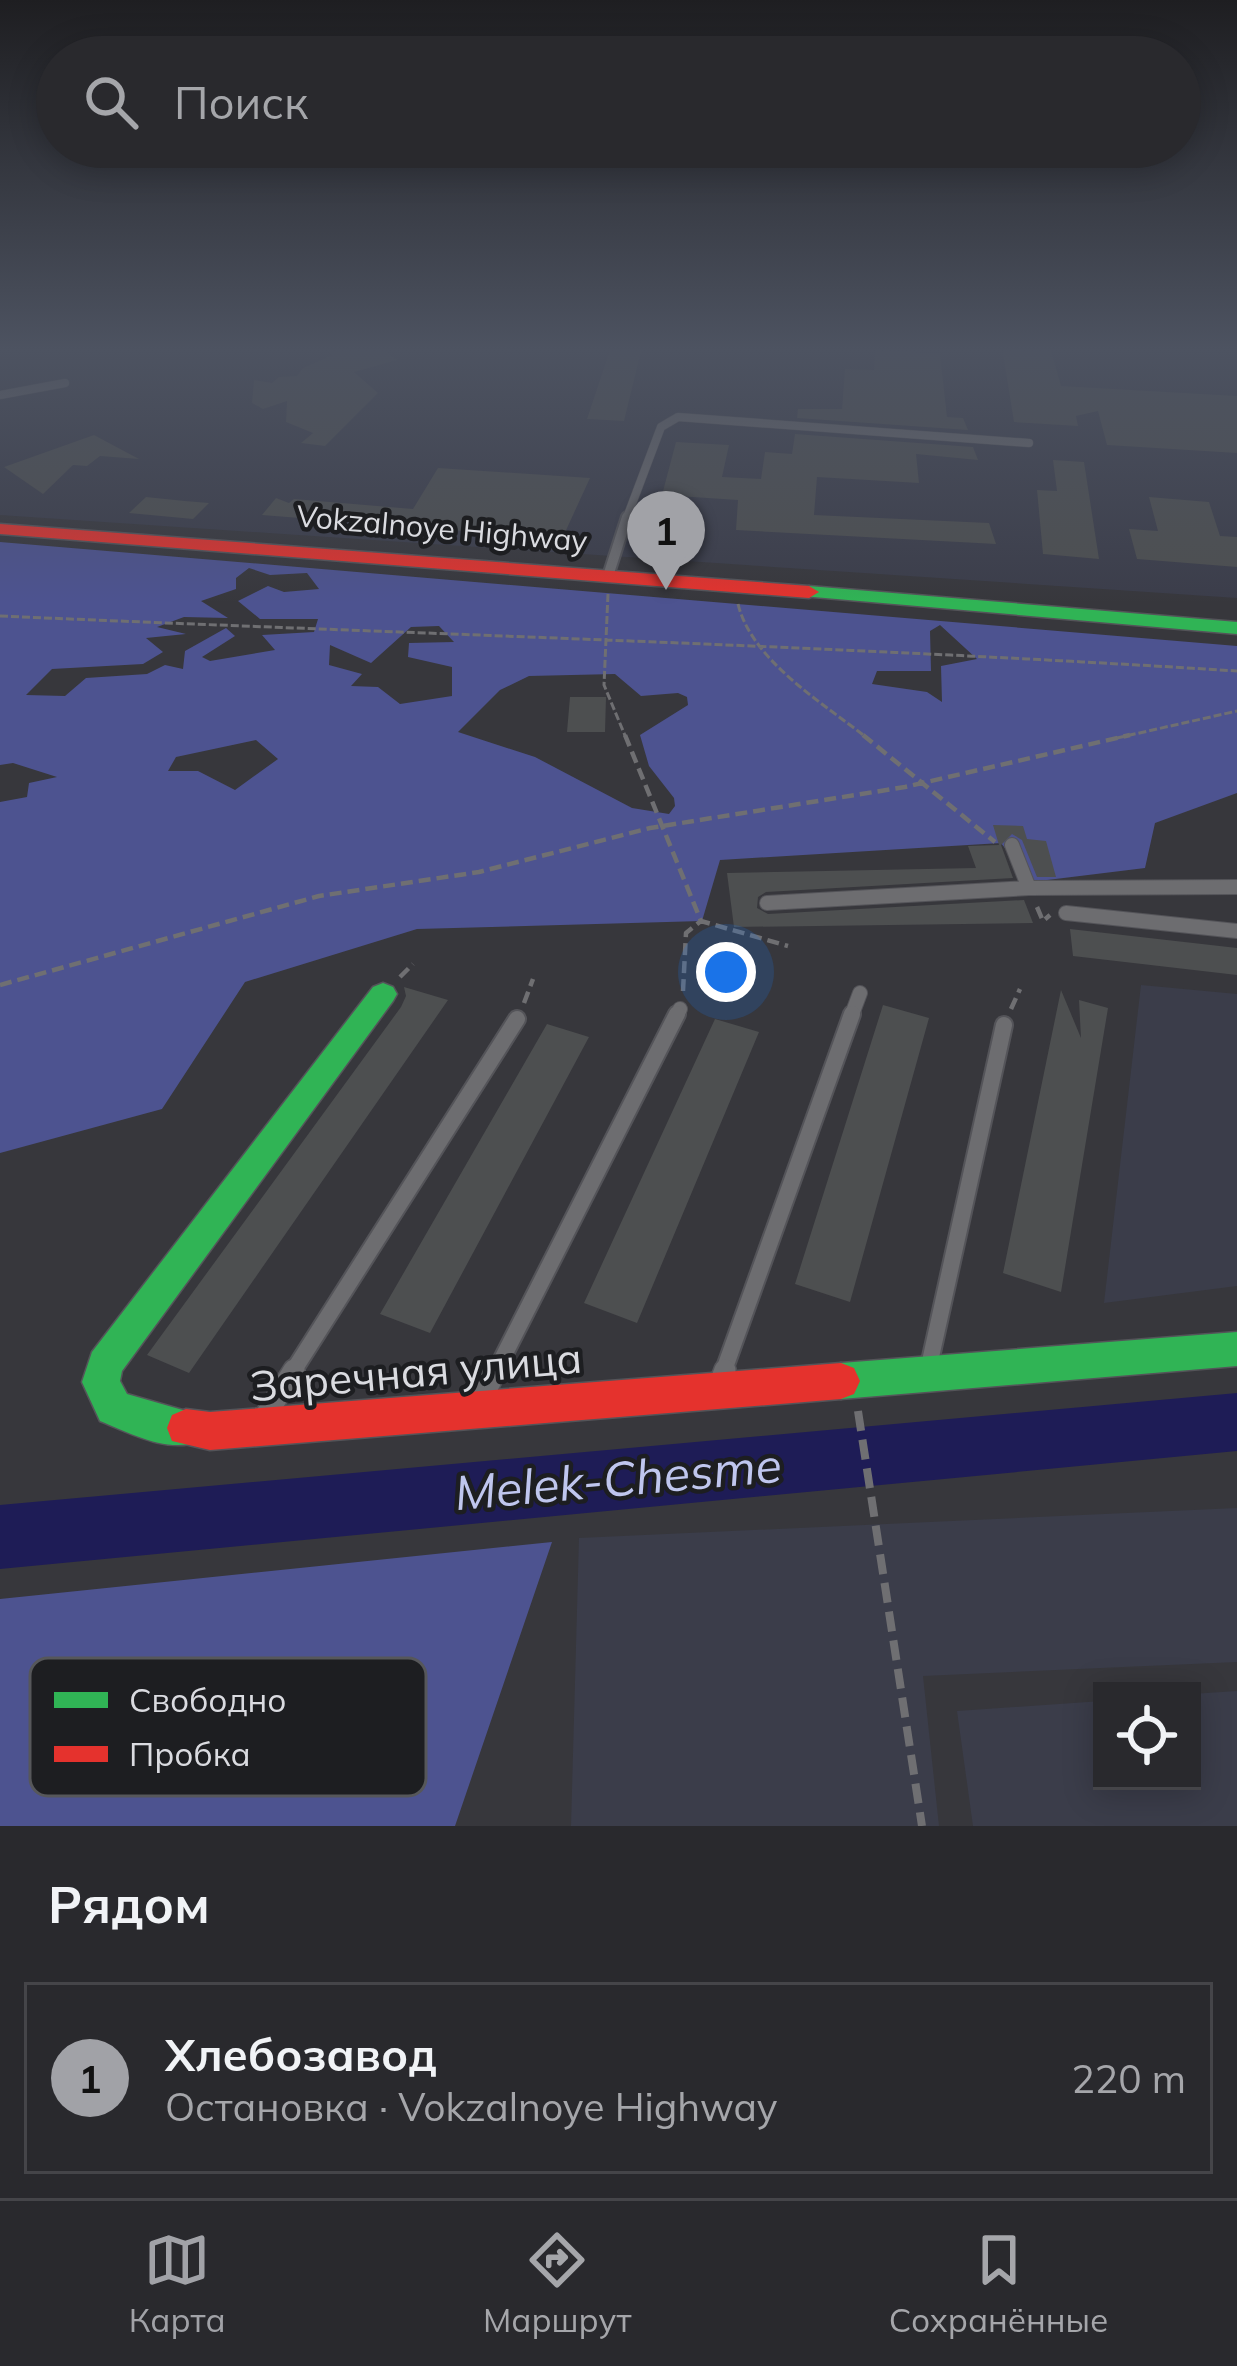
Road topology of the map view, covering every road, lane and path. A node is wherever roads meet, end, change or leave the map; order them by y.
1 (659, 432) edge
2 (883, 432) edge
3 (1029, 443) dead end
4 (0, 530) edge
5 (608, 576) junction
6 (737, 597) dead end
7 (0, 616) edge
8 (1237, 628) edge
9 (605, 643) junction
10 (764, 649) junction
11 (1237, 671) edge
12 (1237, 711) edge
13 (923, 783) junction
14 (662, 826) junction
15 (1012, 845) joint
16 (1237, 886) edge
17 (1029, 888) junction
18 (766, 903) dead end
19 (1066, 913) dead end
20 (701, 922) junction
21 (1237, 931) edge
22 (788, 946) dead end
23 (0, 985) edge
24 (860, 993) dead end
25 (383, 994) dead end
26 (680, 1009) joint
27 (518, 1019) dead end
28 (1004, 1025) dead end
29 (1237, 1349) edge
30 (928, 1374) junction
31 (717, 1390) junction
32 (476, 1409) junction
33 (858, 1425) dead end
34 (260, 1426) junction
35 (922, 1826) edge

1 - 5 lane
2 - 3 lane
4 - 5 main road, Vokzalnoye Highway
5 - 8 main road, Vokzalnoye Highway
5 - 9 path
6 - 10 path
7 - 9 path
9 - 10 path
9 - 14 path
10 - 11 path
10 - 13 path
12 - 13 path
13 - 14 path
13 - 15 path
14 - 20 path
14 - 23 path
15 - 17 lane
16 - 17 lane
17 - 18 lane
19 - 21 lane
20 - 22 path
20 - 26 path
24 - 31 lane
25 - 34 main road, Заречная улица
26 - 32 lane
27 - 34 lane
28 - 30 lane
29 - 30 main road, Заречная улица
30 - 31 main road, Заречная улица
31 - 32 main road, Заречная улица
32 - 34 main road, Заречная улица
33 - 35 path

